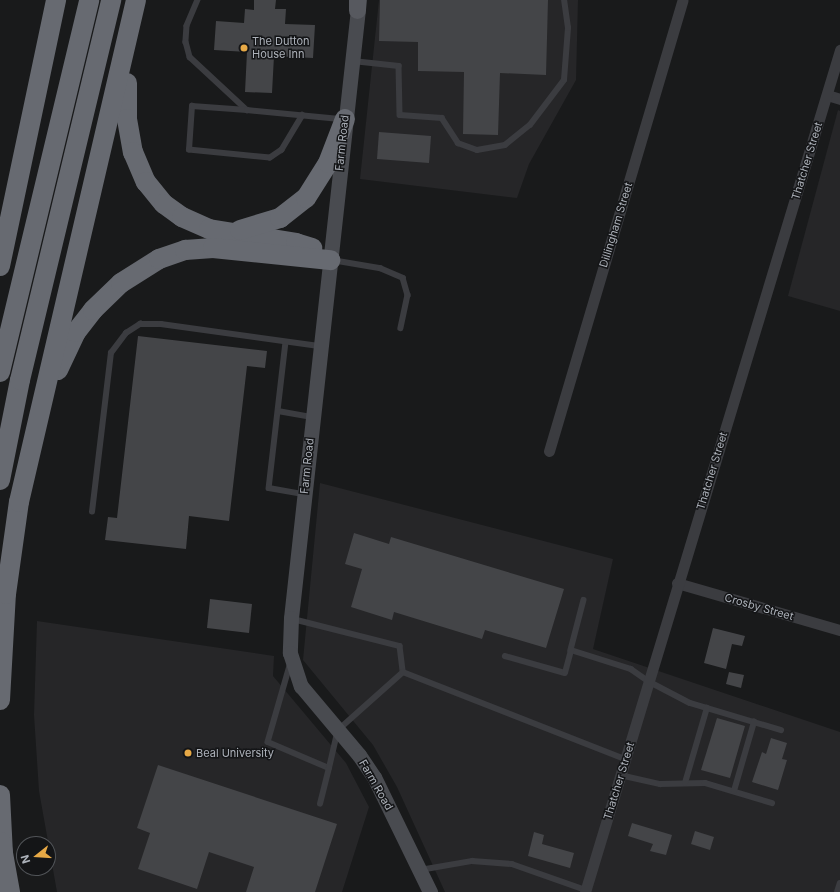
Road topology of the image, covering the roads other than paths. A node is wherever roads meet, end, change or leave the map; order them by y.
1 (56, 0) edge
2 (89, 0) edge
3 (111, 0) edge
4 (138, 0) edge
5 (198, 0) edge
6 (564, 0) edge
7 (683, 0) edge
8 (358, 3) edge
9 (840, 50) edge
10 (351, 61) junction
11 (827, 95) junction
12 (840, 99) edge
13 (247, 110) junction
14 (303, 115) junction
15 (345, 119) junction
16 (218, 231) junction
17 (330, 260) junction
18 (0, 266) edge
19 (401, 328) dead end
20 (286, 342) junction
21 (320, 346) junction
22 (0, 372) edge
23 (278, 411) junction
24 (313, 417) junction
25 (30, 447) junction
26 (549, 451) dead end
27 (0, 480) edge
28 (304, 494) junction
29 (92, 512) dead end
30 (678, 583) junction
31 (584, 600) dead end
32 (291, 618) junction
33 (840, 630) edge
34 (571, 650) junction
35 (506, 656) dead end
36 (292, 662) junction
37 (403, 672) junction
38 (648, 682) junction
39 (0, 700) edge
40 (707, 708) junction
41 (754, 722) junction
42 (338, 730) junction
43 (781, 730) dead end
44 (625, 759) junction
45 (329, 768) junction
46 (620, 775) junction
47 (685, 783) junction
48 (734, 791) junction
49 (0, 795) edge
50 (772, 803) dead end
51 (320, 804) dead end
52 (1, 845) edge
53 (420, 870) junction
54 (840, 883) edge
55 (586, 891) edge
56 (10, 892) edge
57 (430, 892) edge
58 (837, 892) edge

1 - 18 highway
2 - 22 highway
3 - 27 highway
4 - 16 highway
4 - 25 highway
5 - 13 lane
6 - 10 lane
7 - 26 street, Dillingham Street
8 - 10 street, Farm Road
9 - 11 street, Thatcher Street
10 - 15 street, Farm Road
11 - 12 street
11 - 30 street, Thatcher Street
13 - 14 lane
13 - 14 lane
14 - 15 lane
15 - 16 highway
15 - 17 street, Farm Road
16 - 17 highway
17 - 19 lane
17 - 21 street, Farm Road
17 - 25 highway
20 - 21 lane
20 - 23 lane
20 - 29 lane
21 - 24 street, Farm Road
23 - 24 lane
23 - 28 lane
24 - 28 street, Farm Road
25 - 39 highway
28 - 32 street, Farm Road
30 - 33 street, Crosby Street
30 - 38 street, Thatcher Street
31 - 34 lane
32 - 36 street, Farm Road
32 - 37 lane
34 - 35 lane
34 - 38 lane
36 - 42 street, Farm Road
36 - 45 lane
37 - 42 lane
37 - 44 lane
38 - 40 lane
38 - 44 street, Thatcher Street
40 - 41 lane
40 - 47 lane
41 - 43 lane
41 - 48 lane
42 - 45 lane
42 - 53 street, Farm Road
44 - 46 street, Thatcher Street
45 - 51 lane
46 - 47 lane
46 - 55 street, Thatcher Street
47 - 48 lane
48 - 50 lane
49 - 52 highway
52 - 56 highway
53 - 55 lane
53 - 57 street, Farm Road
54 - 58 lane

